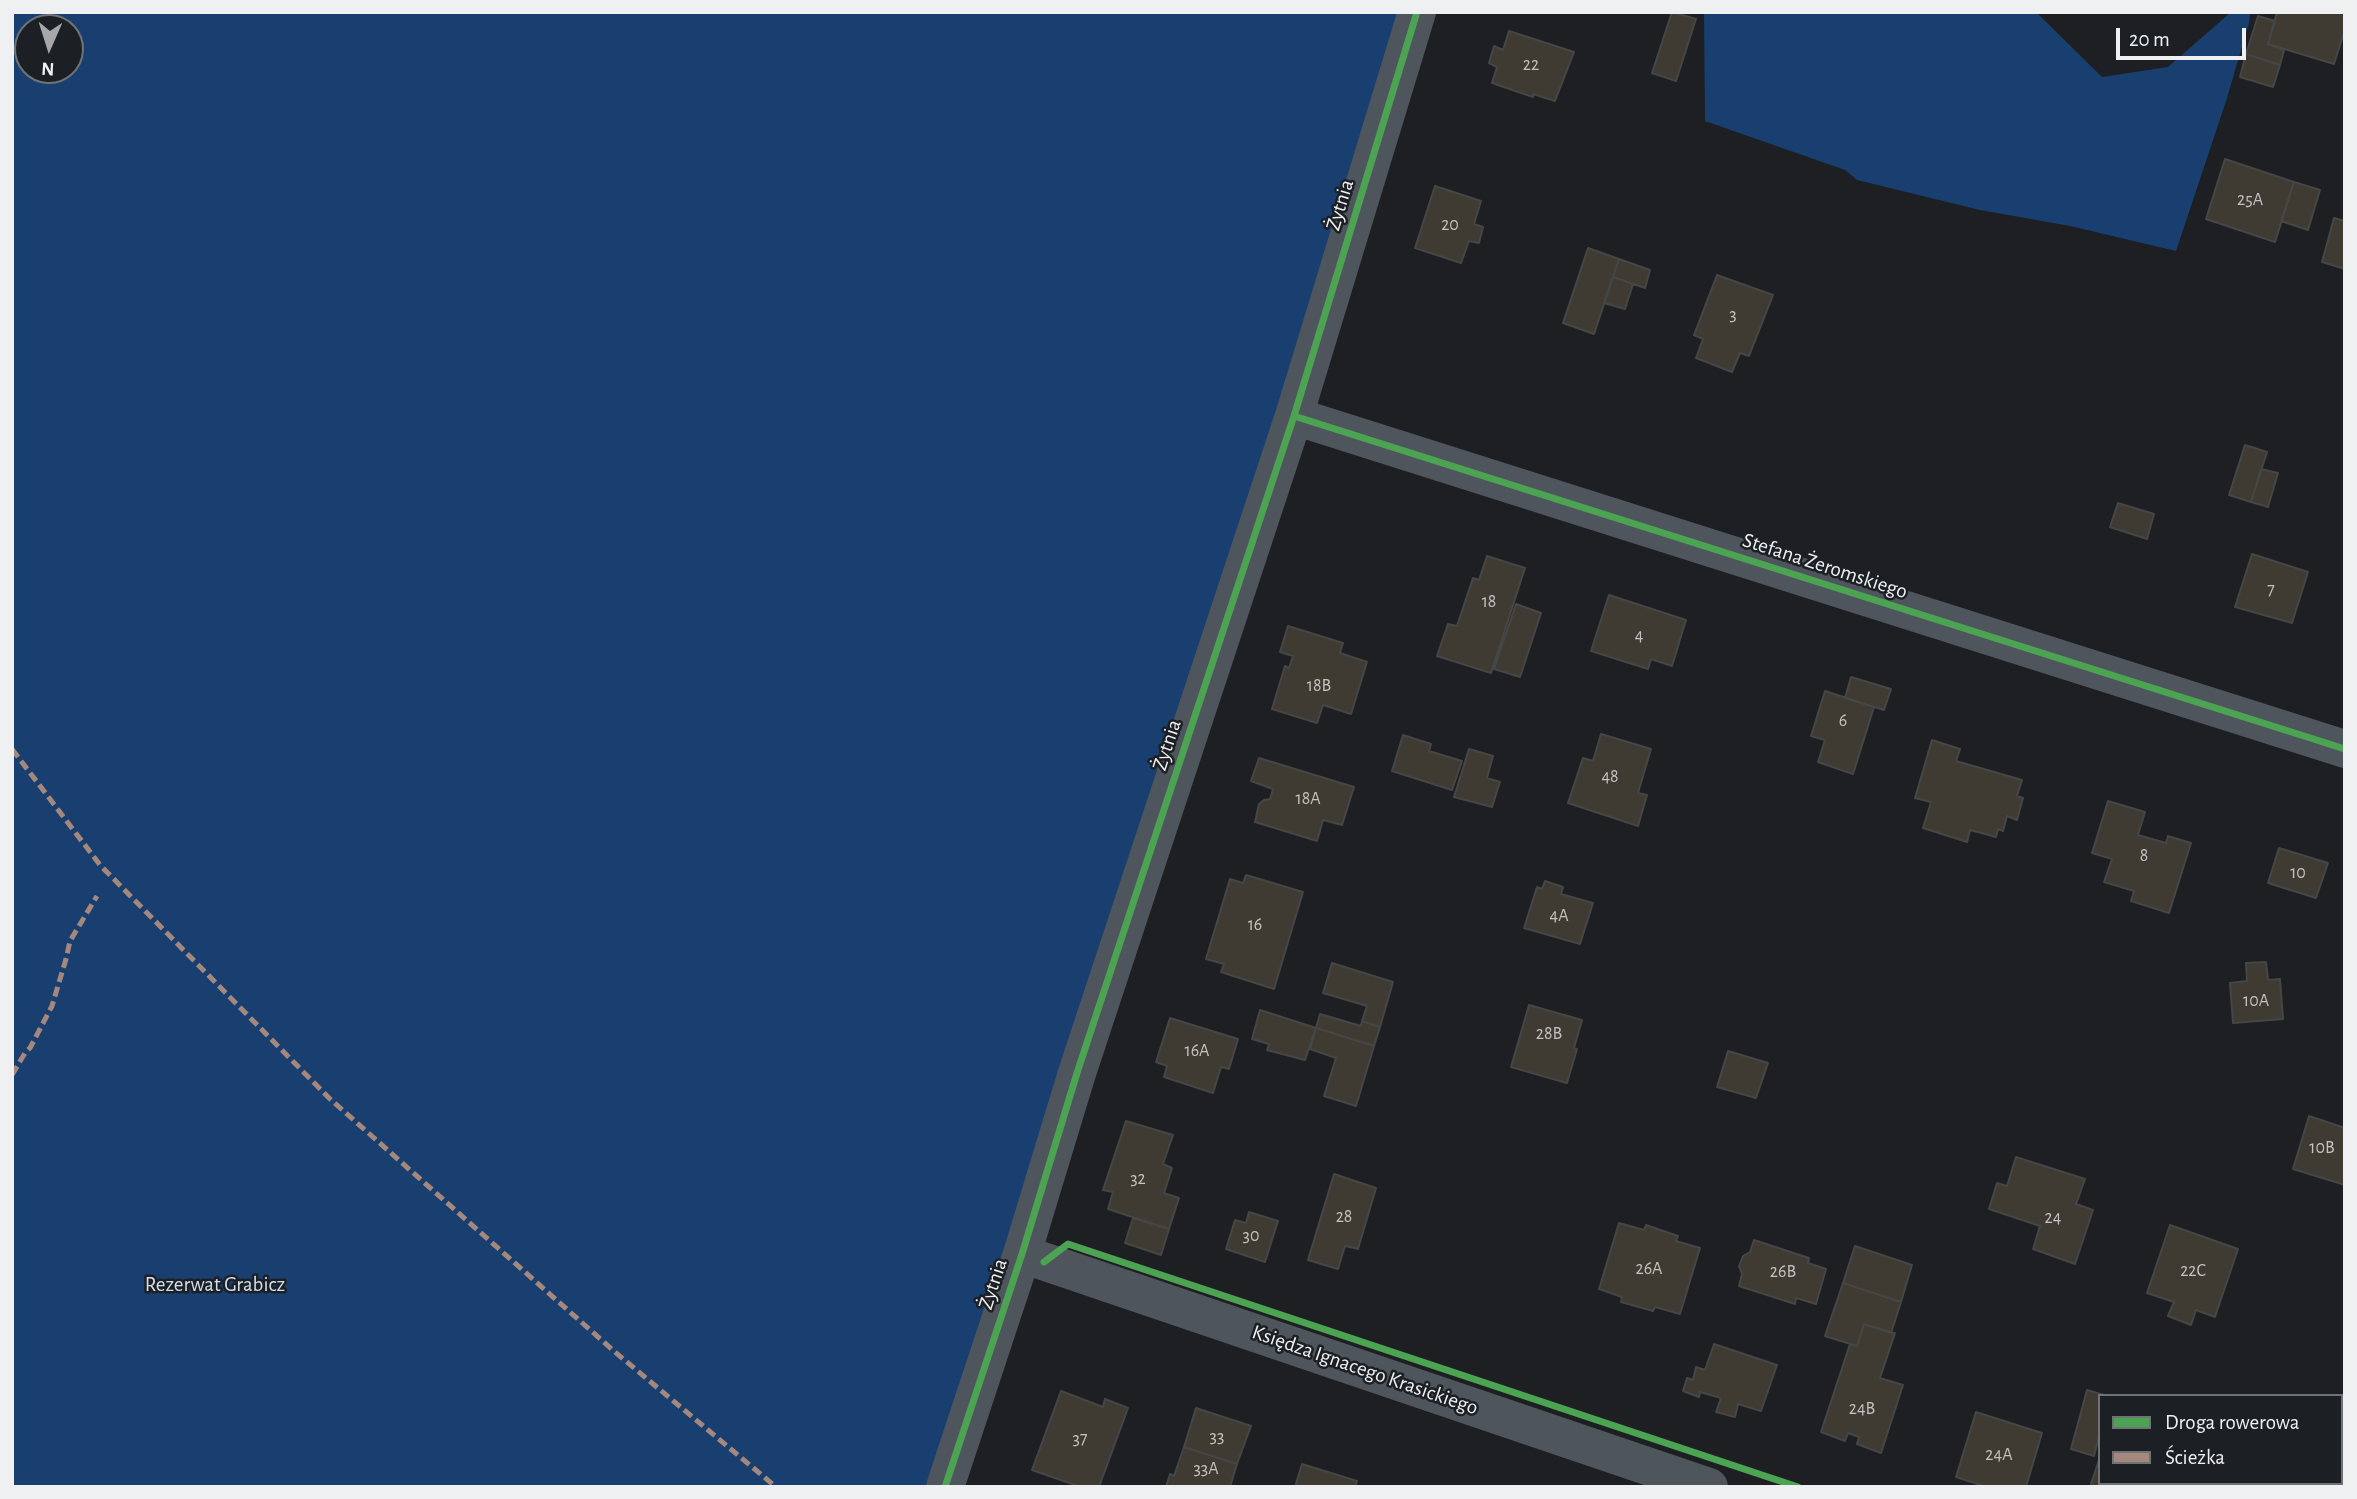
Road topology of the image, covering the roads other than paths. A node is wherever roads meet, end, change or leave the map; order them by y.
1 (1418, 12) edge
2 (1294, 416) junction
3 (2345, 749) edge
4 (1022, 1254) junction
5 (944, 1487) edge
6 (1709, 1487) edge

1 - 2 street, Żytnia
2 - 3 street, Stefana Żeromskiego
2 - 4 street, Żytnia
4 - 5 street, Żytnia
4 - 6 street, Księdza Ignacego Krasickiego

